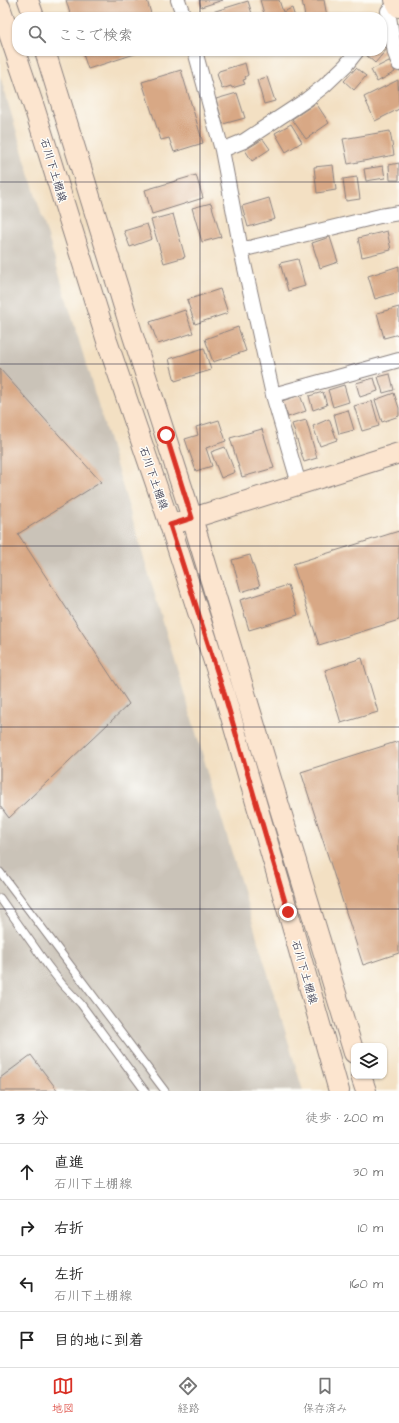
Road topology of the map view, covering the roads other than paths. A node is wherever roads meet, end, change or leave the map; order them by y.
1 (28, 0) edge
2 (178, 0) edge
3 (393, 6) edge
4 (0, 7) edge
5 (32, 12) edge
6 (182, 12) edge
7 (12, 42) edge
8 (17, 56) edge
9 (47, 56) edge
10 (196, 56) edge
11 (353, 56) edge
12 (399, 64) edge
13 (222, 150) junction
14 (399, 213) edge
15 (240, 250) junction
16 (399, 360) edge
17 (273, 395) junction
18 (399, 453) edge
19 (299, 484) junction
20 (192, 518) junction
21 (170, 525) junction
22 (0, 872) edge
23 (0, 898) edge
24 (351, 1043) edge
25 (362, 1079) edge
26 (145, 1091) edge
27 (165, 1091) edge
28 (339, 1091) edge
29 (366, 1091) edge

1 - 5 street
2 - 6 street
3 - 12 street
4 - 7 street, 石川下土棚線
8 - 21 street, 石川下土棚線
9 - 20 street, 石川下土棚線
10 - 13 street
11 - 13 street
13 - 15 street
14 - 15 street
15 - 17 street
16 - 17 street
17 - 19 street
18 - 19 street
19 - 20 street
20 - 21 street
20 - 24 street, 石川下土棚線
21 - 28 street, 石川下土棚線
22 - 27 lane
23 - 26 lane
25 - 29 street

